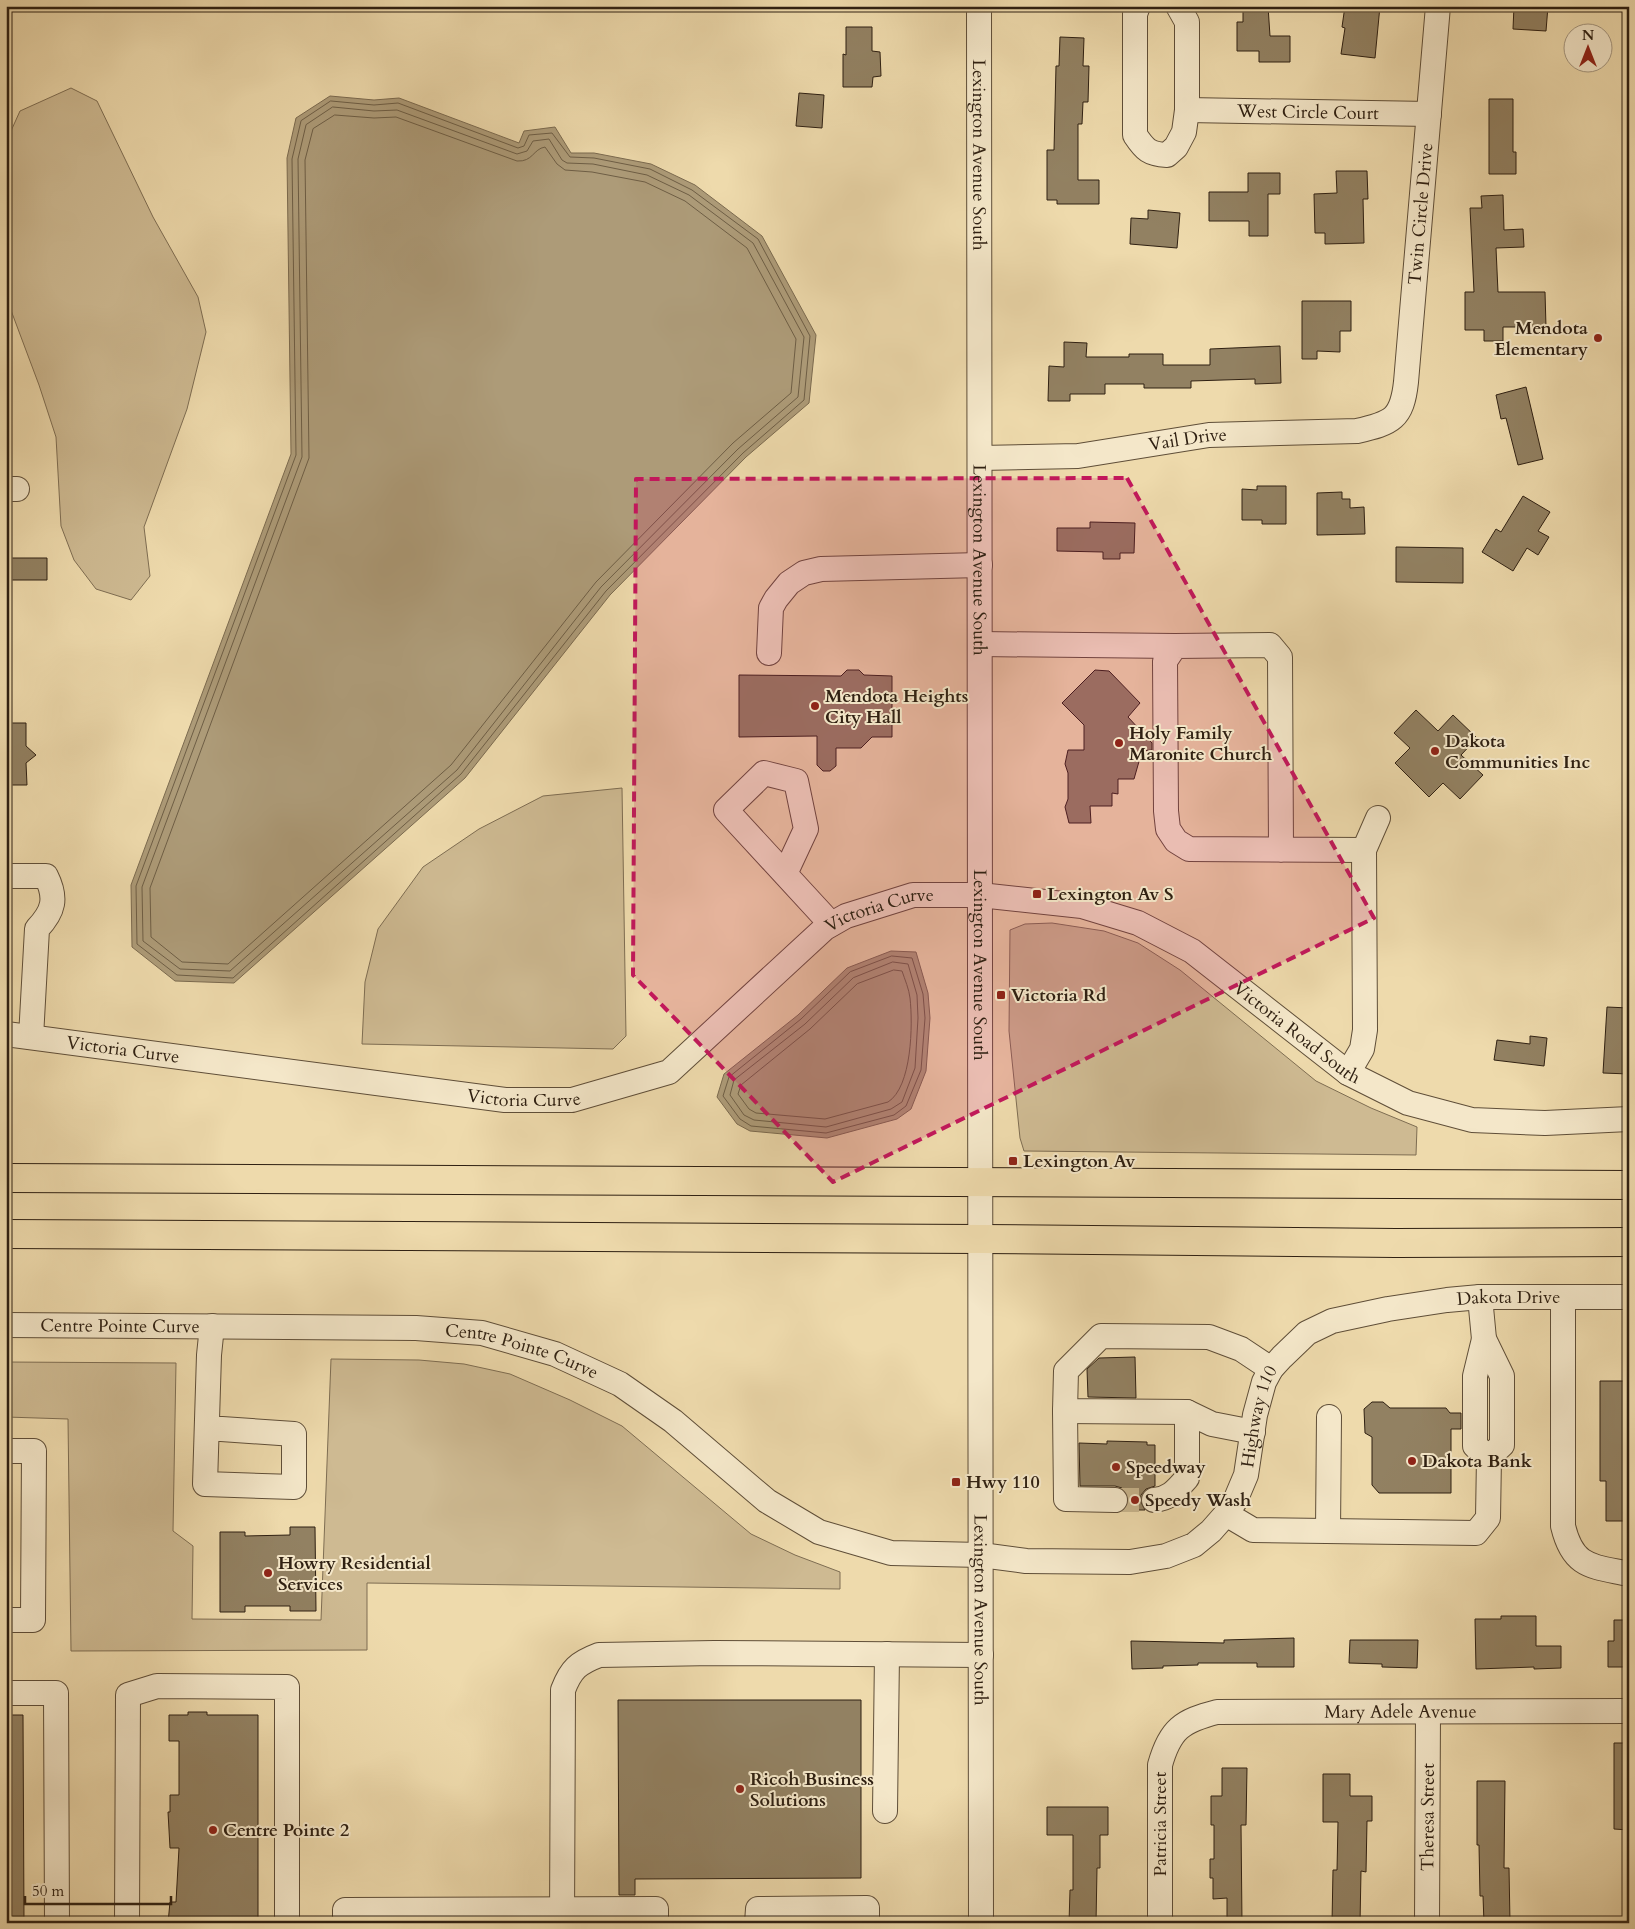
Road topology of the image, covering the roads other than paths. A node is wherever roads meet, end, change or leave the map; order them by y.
1 (979, 6) edge
2 (1138, 6) edge
3 (1178, 6) edge
4 (1438, 6) edge
5 (1187, 110) junction
6 (1428, 114) junction
7 (1394, 419) joint
8 (980, 458) junction
9 (980, 565) junction
10 (980, 644) junction
11 (1175, 646) junction
12 (769, 653) dead end
13 (1378, 818) dead end
14 (1281, 850) junction
15 (1364, 850) junction
16 (785, 874) dead end
17 (6, 876) edge
18 (980, 895) junction
19 (831, 924) junction
20 (6, 1034) edge
21 (31, 1037) junction
22 (1348, 1073) junction
23 (1629, 1119) edge
24 (6, 1178) edge
25 (981, 1183) junction
26 (1629, 1186) edge
27 (6, 1234) edge
28 (981, 1239) junction
29 (1629, 1242) edge
30 (1480, 1297) junction
31 (1563, 1297) junction
32 (1629, 1297) edge
33 (1388, 1309) joint
34 (6, 1325) edge
35 (212, 1326) junction
36 (1271, 1369) junction
37 (1065, 1411) junction
38 (1187, 1412) junction
39 (1329, 1417) dead end
40 (207, 1428) dead end
41 (1253, 1432) junction
42 (6, 1451) edge
43 (1115, 1500) tunnel mouth
44 (1154, 1500) tunnel mouth
45 (1226, 1514) junction
46 (1328, 1531) junction
47 (981, 1556) junction
48 (1629, 1574) edge
49 (6, 1620) edge
50 (887, 1654) junction
51 (981, 1654) junction
52 (6, 1693) edge
53 (1629, 1711) edge
54 (1428, 1712) junction
55 (1177, 1730) joint
56 (885, 1811) dead end
57 (562, 1916) edge
58 (56, 1923) edge
59 (127, 1923) edge
60 (287, 1923) edge
61 (345, 1923) edge
62 (656, 1923) edge
63 (757, 1923) edge
64 (867, 1923) edge
65 (981, 1923) edge
66 (1160, 1923) edge
67 (1427, 1923) edge

1 - 8 street, Lexington Avenue South
2 - 5 street
3 - 5 street
4 - 6 street, Twin Circle Drive
5 - 6 street, West Circle Court
6 - 7 street, Twin Circle Drive
7 - 8 street, Vail Drive
8 - 9 street, Lexington Avenue South
9 - 10 street, Lexington Avenue South
9 - 12 street
10 - 11 street
10 - 18 street, Lexington Avenue South
11 - 14 street
11 - 14 street
13 - 15 street
14 - 15 street
15 - 22 street
16 - 19 street
17 - 21 street
18 - 19 street, Victoria Curve
18 - 22 street, Victoria Road South
18 - 25 street, Lexington Avenue South
19 - 21 street, Victoria Curve
20 - 21 street, Victoria Curve
22 - 23 street, Victoria Road South
24 - 25 highway
25 - 26 highway
25 - 28 street, Lexington Avenue South
27 - 28 highway
28 - 29 highway
28 - 47 street, Lexington Avenue South
30 - 31 street, Dakota Drive
30 - 33 street, Dakota Drive
30 - 46 street
31 - 32 street, Dakota Drive
31 - 48 street
33 - 36 street, Highway 110
34 - 35 street, Centre Pointe Curve
35 - 40 street
35 - 47 street, Centre Pointe Curve
36 - 37 street
36 - 41 street, Highway 110
37 - 38 street
37 - 43 street
38 - 41 street
38 - 44 street
39 - 46 street
41 - 45 street, Highway 110
42 - 49 street
45 - 46 street
45 - 47 street, Highway 110
47 - 51 street, Lexington Avenue South
50 - 51 street
50 - 56 street
50 - 57 street
51 - 65 street, Lexington Avenue South
52 - 58 street
53 - 54 street, Mary Adele Avenue
54 - 55 street, Mary Adele Avenue
54 - 67 street, Theresa Street
55 - 66 street, Patricia Street
57 - 61 street
57 - 62 street
59 - 60 street
63 - 64 street

